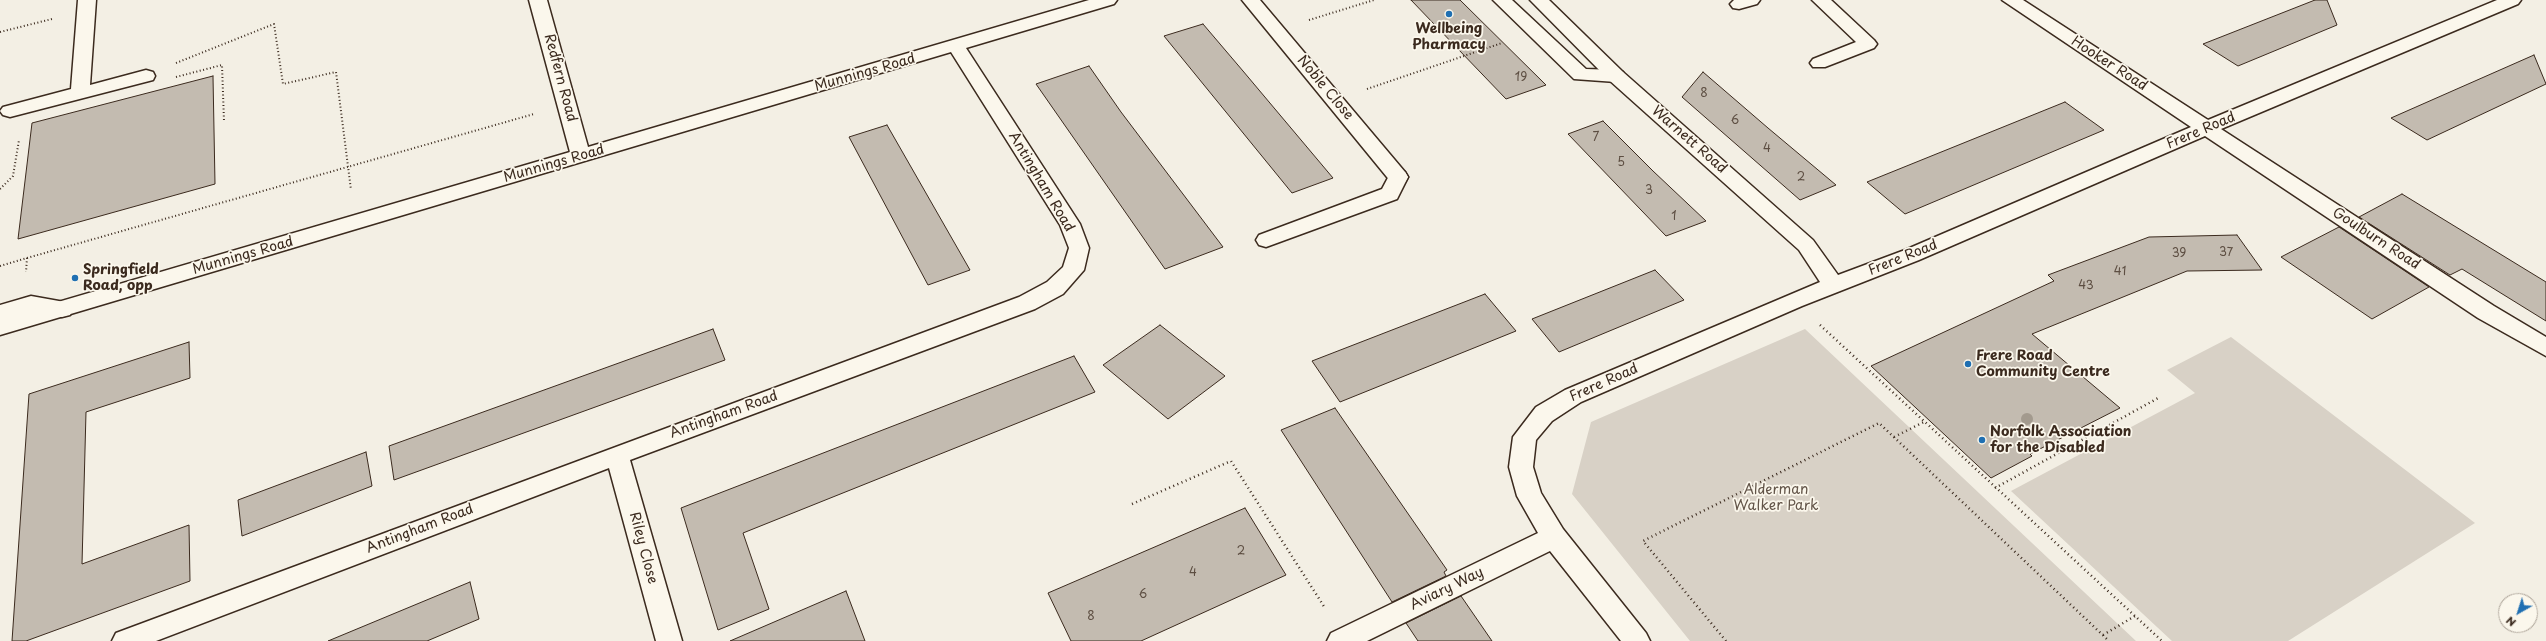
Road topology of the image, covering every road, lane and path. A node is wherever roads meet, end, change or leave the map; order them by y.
1 (538, 0) edge
2 (1108, 0) edge
3 (1251, 0) edge
4 (1374, 0) edge
5 (1502, 0) edge
6 (1539, 0) edge
7 (1821, 0) edge
8 (2010, 0) edge
9 (2512, 0) edge
10 (86, 5) edge
11 (1276, 30) junction
12 (0, 32) edge
13 (1535, 32) junction
14 (956, 46) junction
15 (1819, 63) dead end
16 (146, 76) joint
17 (1616, 76) junction
18 (80, 92) junction
19 (1335, 100) junction
20 (566, 104) junction
21 (5, 112) edge
22 (2207, 128) junction
23 (581, 156) junction
24 (348, 167) junction
25 (355, 222) junction
26 (1266, 240) dead end
27 (27, 258) dead end
28 (1834, 285) junction
29 (1794, 300) junction
30 (62, 309) junction
31 (0, 313) edge
32 (0, 327) edge
33 (2546, 348) edge
34 (2160, 397) dead end
35 (1924, 422) junction
36 (1894, 437) junction
37 (617, 455) junction
38 (1995, 488) junction
39 (1132, 504) dead end
40 (1554, 537) junction
41 (2135, 616) junction
42 (2103, 635) junction
43 (1342, 640) edge
44 (125, 641) edge
45 (669, 641) edge
46 (1637, 641) edge
47 (1726, 641) edge
48 (2109, 641) edge
49 (2162, 641) edge

1 - 20 street, Redfern Road
2 - 14 street, Munnings Road
3 - 11 street, Noble Close
4 - 11 path
5 - 13 street
6 - 17 street, Warnett Road
7 - 15 street
8 - 22 street, Hooker Road
9 - 22 street, Frere Road
10 - 12 path
10 - 18 street
11 - 19 street, Noble Close
13 - 17 street
13 - 19 path
14 - 23 street, Munnings Road
14 - 37 street, Antingham Road
16 - 18 street
16 - 24 path
17 - 28 street, Warnett Road
18 - 21 street
19 - 26 street, Noble Close
20 - 23 street, Redfern Road
20 - 24 path
22 - 28 street, Frere Road
22 - 33 street, Goulburn Road
23 - 25 street, Munnings Road
24 - 25 path
24 - 27 path
25 - 30 street, Munnings Road
28 - 29 street, Frere Road
29 - 35 path
29 - 40 street, Frere Road
30 - 31 street
30 - 32 street, Munnings Road
34 - 38 path
35 - 36 path
35 - 38 path
36 - 42 path
36 - 47 path
37 - 44 street, Antingham Road
37 - 45 street, Riley Close
38 - 41 path
39 - 43 path
40 - 43 street, Aviary Way
40 - 46 street, Frere Road
41 - 42 path
41 - 49 path
42 - 48 path

